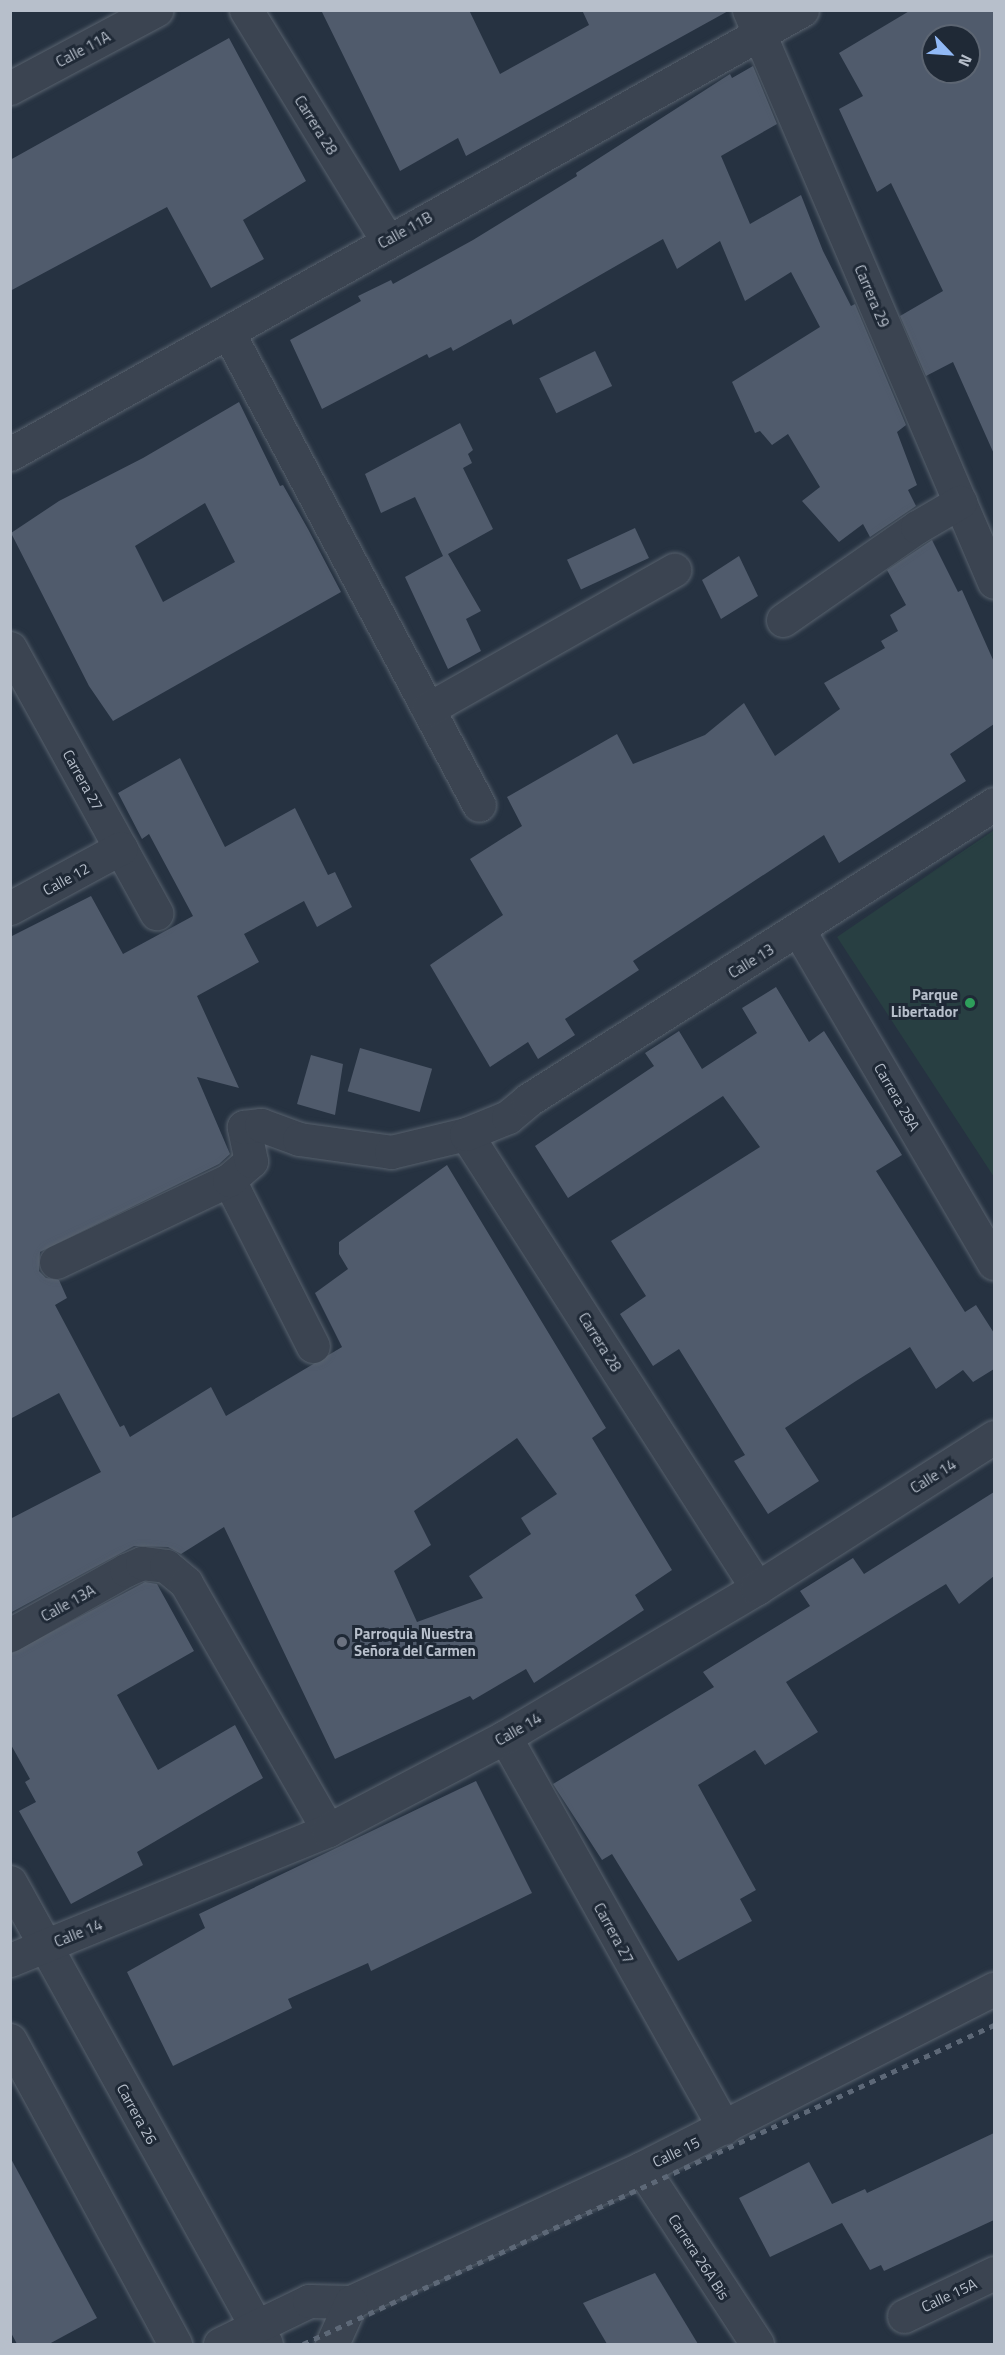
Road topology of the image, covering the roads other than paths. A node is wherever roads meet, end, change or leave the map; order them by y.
1 (156, 10) edge
2 (246, 10) edge
3 (802, 10) edge
4 (754, 22) edge
5 (10, 88) edge
6 (387, 240) junction
7 (229, 334) junction
8 (10, 454) edge
9 (960, 502) junction
10 (675, 570) dead end
11 (994, 582) edge
12 (783, 620) dead end
13 (10, 648) edge
14 (428, 709) junction
15 (994, 804) edge
16 (478, 805) dead end
17 (121, 848) junction
18 (10, 908) edge
19 (156, 913) dead end
20 (799, 931) junction
21 (466, 1134) junction
22 (229, 1180) junction
23 (56, 1262) dead end
24 (994, 1263) edge
25 (313, 1346) dead end
26 (994, 1437) edge
27 (757, 1588) junction
28 (10, 1635) edge
29 (505, 1737) junction
30 (328, 1830) junction
31 (10, 1882) edge
32 (45, 1946) junction
33 (10, 1960) edge
34 (994, 1989) edge
35 (10, 2040) edge
36 (724, 2128) junction
37 (642, 2168) junction
38 (994, 2273) edge
39 (351, 2301) junction
40 (904, 2316) dead end
41 (261, 2336) edge
42 (175, 2344) edge
43 (220, 2344) edge
44 (332, 2344) edge
45 (757, 2344) edge

1 - 5 street, Calle 11A
2 - 6 street, Carrera 28
3 - 4 street, Calle 11B
4 - 6 street, Calle 11B
4 - 9 street, Carrera 29
6 - 7 street, Calle 11B
7 - 8 street, Calle 11B
7 - 14 street
9 - 11 street, Carrera 29
9 - 12 street
10 - 14 street
13 - 17 street, Carrera 27
14 - 16 street
15 - 20 street, Calle 13
17 - 18 street, Calle 12
17 - 19 street, Carrera 27
20 - 21 street, Calle 13
20 - 24 street, Carrera 28A
21 - 22 street
21 - 27 street, Carrera 28
22 - 23 street
22 - 25 street
26 - 27 street, Calle 14
27 - 29 street, Calle 14
28 - 30 street, Calle 13A
29 - 30 street, Calle 14
29 - 36 street, Carrera 27
30 - 32 street, Calle 14
31 - 32 street, Carrera 26
32 - 33 street, Calle 14
32 - 41 street, Carrera 26
34 - 36 street, Calle 15
35 - 42 street
36 - 37 street, Calle 15
37 - 39 street, Calle 15
37 - 45 street, Carrera 26A Bis
38 - 40 street, Calle 15A
39 - 41 street, Calle 15
39 - 44 street
41 - 43 street, Calle 15

